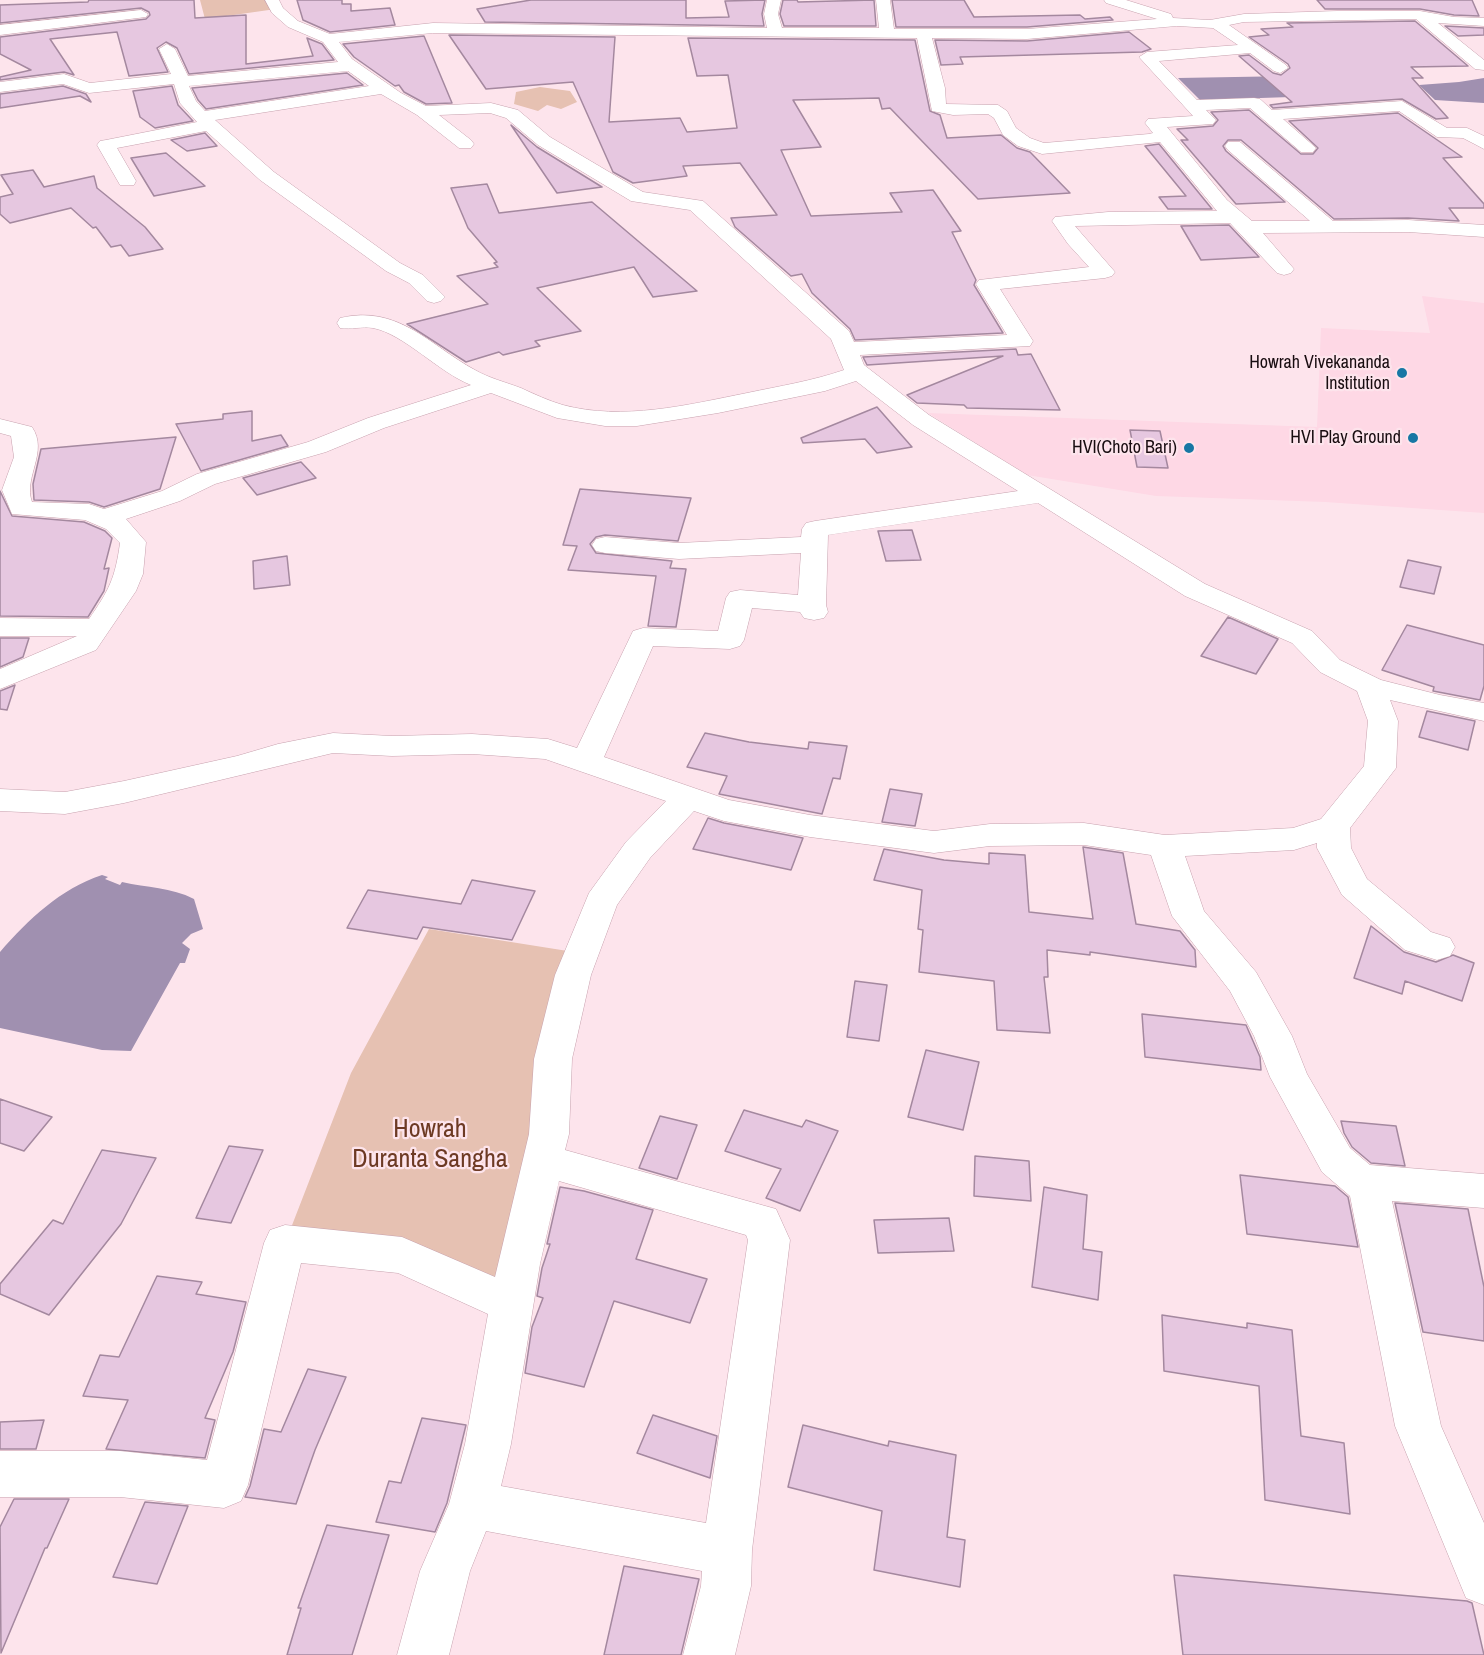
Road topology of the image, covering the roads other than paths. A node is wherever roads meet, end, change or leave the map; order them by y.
1 (272, 0) edge
2 (774, 0) edge
3 (883, 0) edge
4 (1111, 0) edge
5 (141, 14) dead end
6 (481, 14) dead end
7 (1420, 15) junction
8 (1177, 22) junction
9 (1484, 22) edge
10 (1216, 23) junction
11 (494, 28) junction
12 (0, 30) edge
13 (776, 32) junction
14 (887, 32) junction
15 (923, 33) junction
16 (328, 39) junction
17 (1253, 48) junction
18 (167, 49) dead end
19 (351, 66) junction
20 (1481, 66) dead end
21 (1280, 68) dead end
22 (183, 81) junction
23 (0, 87) edge
24 (384, 89) junction
25 (1191, 105) junction
26 (423, 111) junction
27 (1269, 115) junction
28 (205, 121) junction
29 (1164, 135) junction
30 (465, 144) dead end
31 (1484, 144) edge
32 (1234, 146) dead end
33 (1307, 148) dead end
34 (127, 181) dead end
35 (1241, 222) junction
36 (1328, 226) junction
37 (1484, 231) edge
38 (1284, 269) dead end
39 (434, 297) dead end
40 (348, 323) dead end
41 (844, 349) junction
42 (859, 372) junction
43 (493, 385) junction
44 (0, 426) edge
45 (9, 480) edge
46 (1042, 495) junction
47 (105, 517) junction
48 (815, 544) junction
49 (605, 545) dead end
50 (0, 627) edge
51 (98, 628) junction
52 (0, 680) edge
53 (1370, 686) junction
54 (1484, 712) edge
55 (586, 763) junction
56 (689, 797) junction
57 (0, 800) edge
58 (1333, 827) junction
59 (1166, 846) junction
60 (1437, 947) dead end
61 (542, 1160) junction
62 (1361, 1181) junction
63 (1484, 1191) edge
64 (513, 1305) junction
65 (0, 1474) edge
66 (473, 1504) junction
67 (727, 1550) junction
68 (1484, 1580) edge
69 (423, 1655) edge
70 (709, 1655) edge

1 - 16 street
2 - 13 street
3 - 14 street
4 - 8 street
5 - 12 street
6 - 11 street
7 - 9 street
7 - 10 street
7 - 20 street
8 - 10 street
8 - 15 street
10 - 17 street
11 - 13 street
11 - 16 street
13 - 14 street
14 - 15 street
15 - 29 street
16 - 19 street
17 - 21 street
17 - 25 street
18 - 22 street
19 - 22 street
19 - 24 street
22 - 23 street
22 - 28 street
24 - 26 street
24 - 28 street
25 - 27 street
25 - 29 street
26 - 30 street
26 - 41 street
27 - 31 street
27 - 33 street
28 - 34 street
28 - 39 street
29 - 35 street
32 - 36 street
35 - 36 street
35 - 38 street
35 - 41 street
36 - 37 street
40 - 43 street
41 - 42 street
42 - 43 street
42 - 46 street
43 - 47 street
44 - 45 street
45 - 47 street
46 - 48 street
46 - 53 street
47 - 51 street
48 - 49 street
48 - 55 street
50 - 51 street
51 - 52 street
53 - 54 street
53 - 58 street
55 - 56 street
55 - 57 street
56 - 59 street
56 - 61 street
58 - 59 street
58 - 60 street
59 - 62 street
61 - 64 street
61 - 67 street
62 - 63 street
62 - 68 street
64 - 65 street
64 - 66 street
66 - 67 street
66 - 69 street
67 - 70 street

